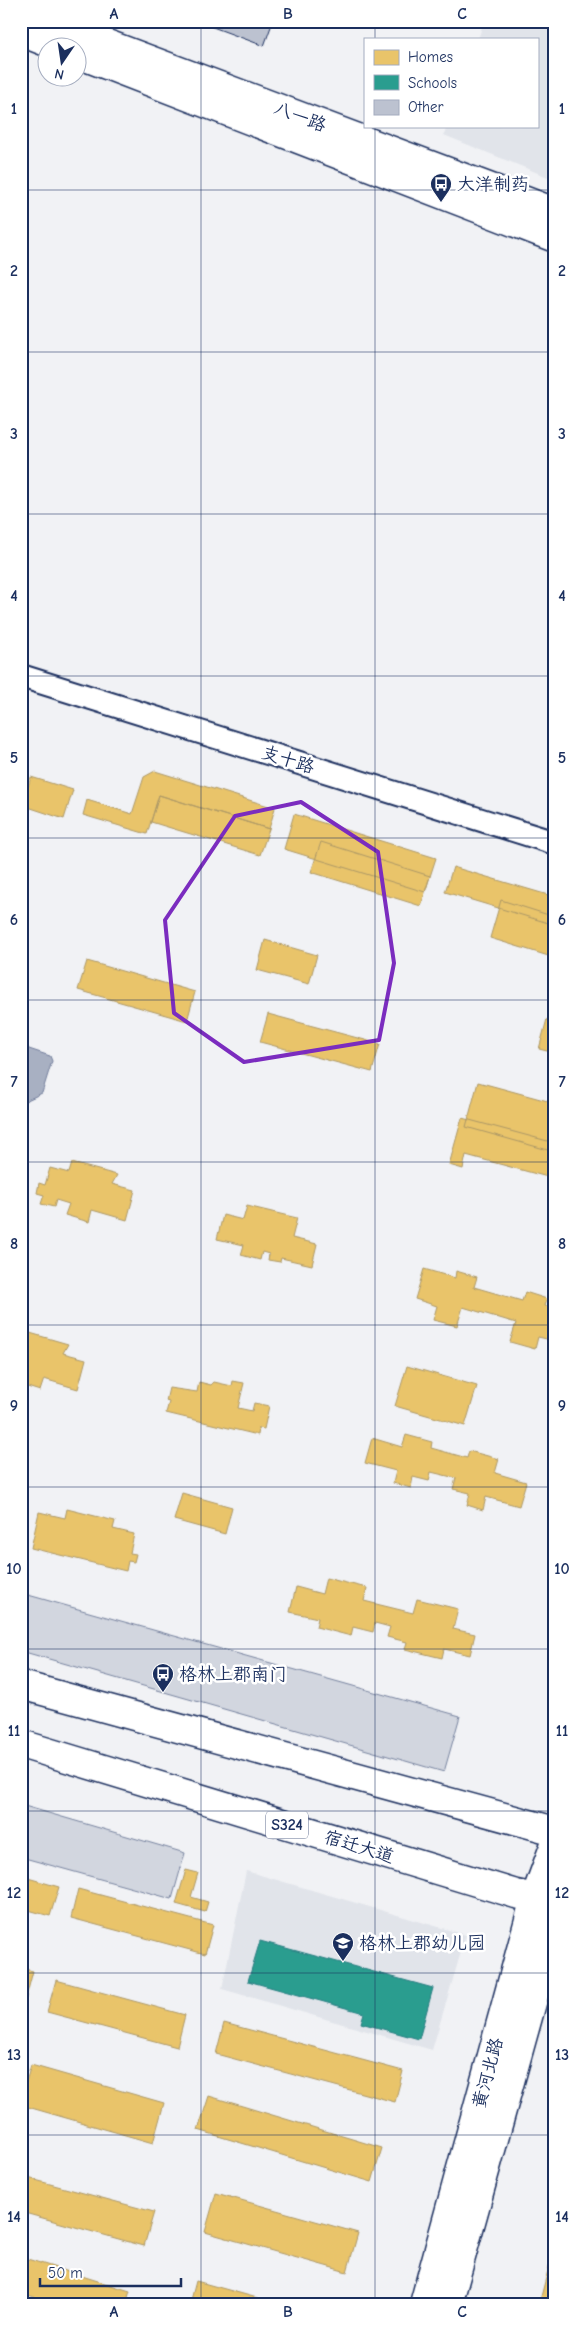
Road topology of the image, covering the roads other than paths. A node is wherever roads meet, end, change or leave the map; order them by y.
1 (46, 21) edge
2 (21, 32) edge
3 (38, 39) edge
4 (88, 58) edge
5 (555, 212) edge
6 (555, 238) edge
7 (21, 676) edge
8 (555, 843) edge
9 (21, 1685) edge
10 (21, 1744) edge
11 (555, 1831) edge
12 (555, 1844) edge
13 (545, 1900) edge
14 (555, 1920) edge
15 (424, 2304) edge
16 (448, 2304) edge

1 - 5 main road, 八一路
2 - 3 main road
4 - 6 main road, 八一路
7 - 8 street, 支十路
9 - 11 main road
10 - 13 main road, 宿迁大道 / S324
12 - 13 main road, 黄河北路
13 - 15 main road, 黄河北路
14 - 16 main road, 黄河北路

